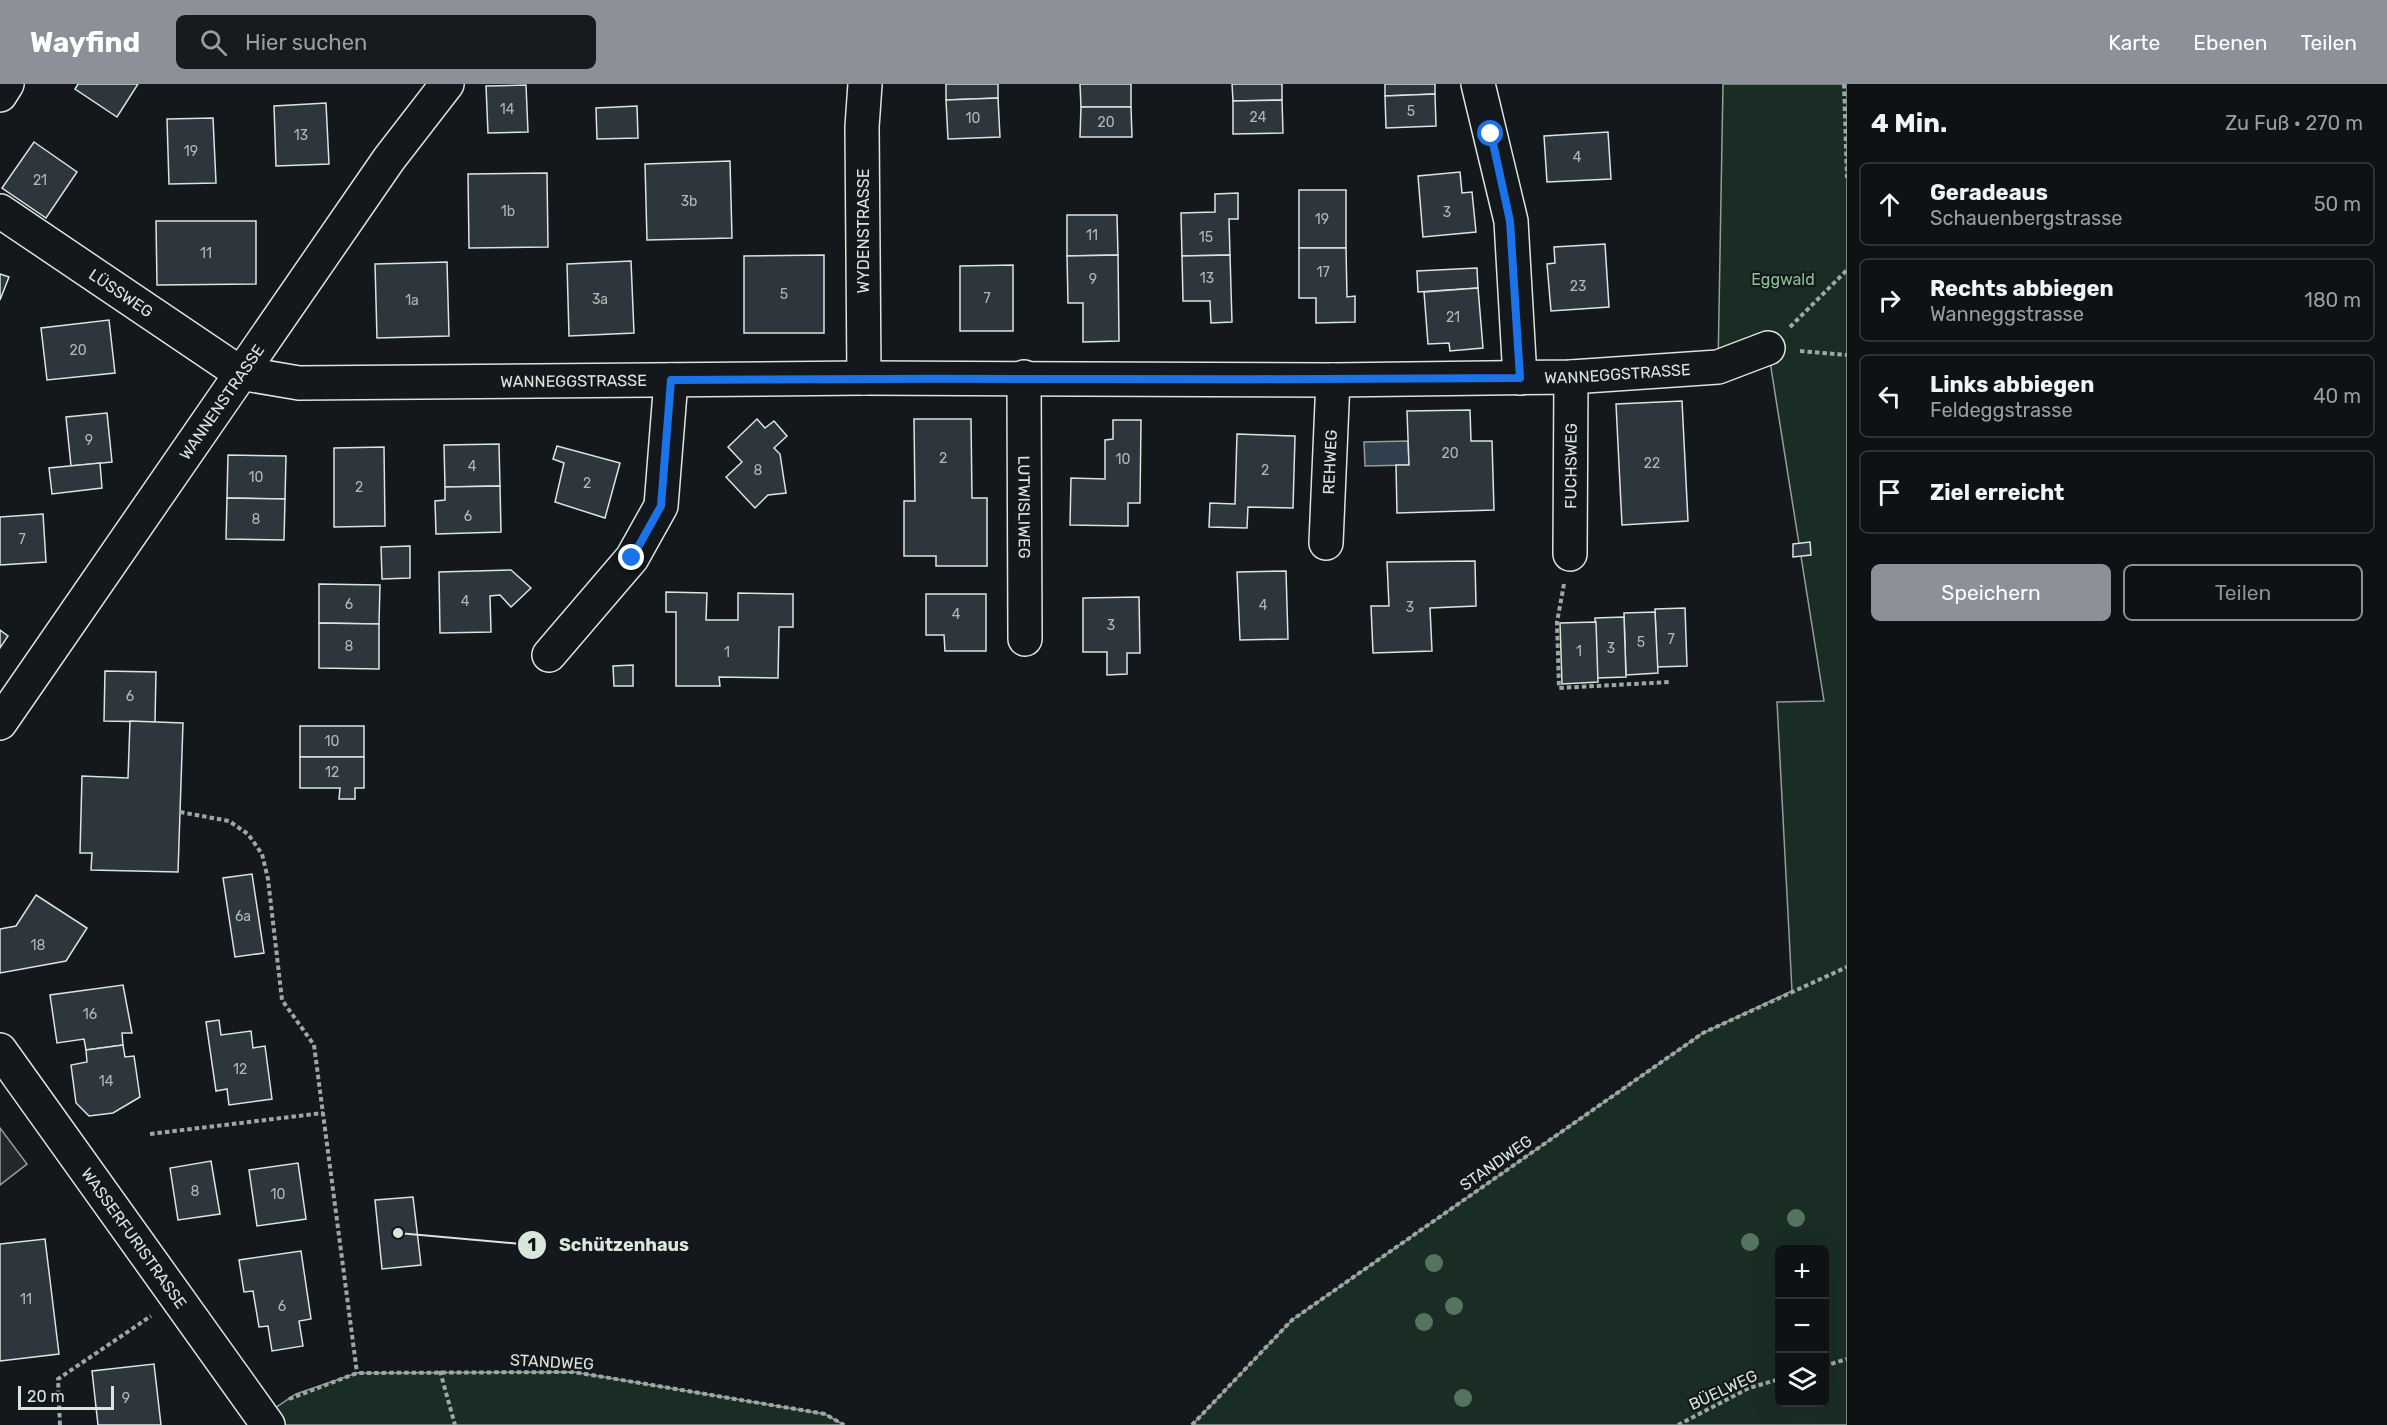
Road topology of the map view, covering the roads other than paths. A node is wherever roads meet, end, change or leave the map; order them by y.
1 (7, 84) edge
2 (447, 84) edge
3 (865, 84) edge
4 (1478, 84) edge
5 (0, 95) edge
6 (0, 211) edge
7 (1768, 348) road end
8 (240, 374) junction
9 (1024, 377) junction
10 (1571, 377) junction
11 (864, 378) junction
12 (1520, 378) junction
13 (671, 380) junction
14 (1333, 380) junction
15 (1326, 543) dead end
16 (1570, 554) dead end
17 (1025, 639) dead end
18 (549, 655) dead end
19 (0, 723) edge
20 (0, 1050) edge
21 (266, 1420) edge

1 - 5 street
2 - 8 street, WANNENSTRASSE
3 - 11 street, WYDENSTRASSE
4 - 12 street
6 - 8 street, LÜSSWEG
7 - 10 street, WANNEGGSTRASSE
8 - 13 street, WANNEGGSTRASSE
8 - 19 street, WANNENSTRASSE
9 - 11 street, WANNEGGSTRASSE
9 - 14 street, WANNEGGSTRASSE
9 - 17 street, LUTWISLIWEG
10 - 12 street, WANNEGGSTRASSE
10 - 16 street, FUCHSWEG
11 - 13 street, WANNEGGSTRASSE
12 - 14 street, WANNEGGSTRASSE
13 - 18 street
14 - 15 street, REHWEG
20 - 21 street, WASSERFURISTRASSE

